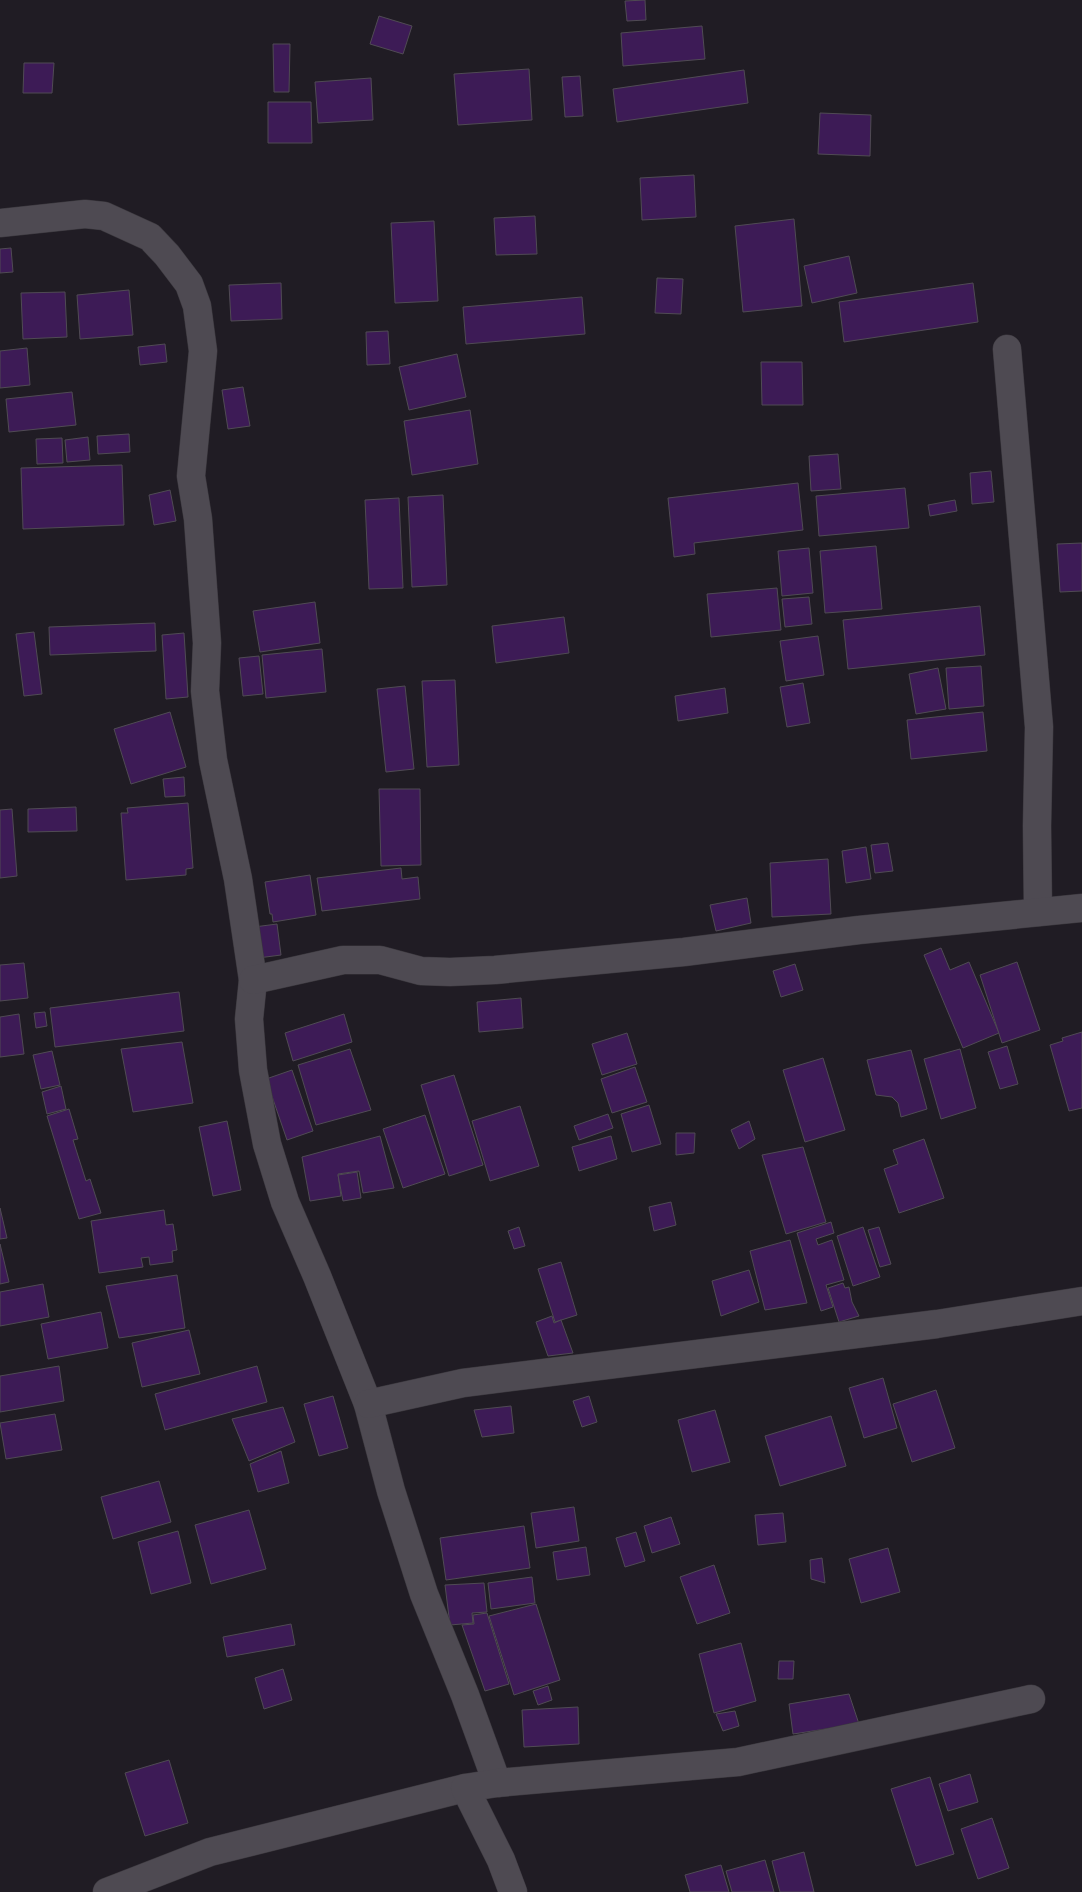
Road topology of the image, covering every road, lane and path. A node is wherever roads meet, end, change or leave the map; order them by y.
1 (0, 223) edge
2 (1007, 349) dead end
3 (1082, 908) edge
4 (1038, 912) junction
5 (253, 980) junction
6 (1082, 1301) edge
7 (368, 1404) junction
8 (1031, 1699) dead end
9 (497, 1782) junction
10 (465, 1788) junction
11 (106, 1892) edge
12 (513, 1892) edge

1 - 5 street
2 - 4 street
3 - 4 street
4 - 5 street
5 - 7 street
6 - 7 street
7 - 9 street
8 - 9 street
9 - 10 street
10 - 11 street
10 - 12 street

